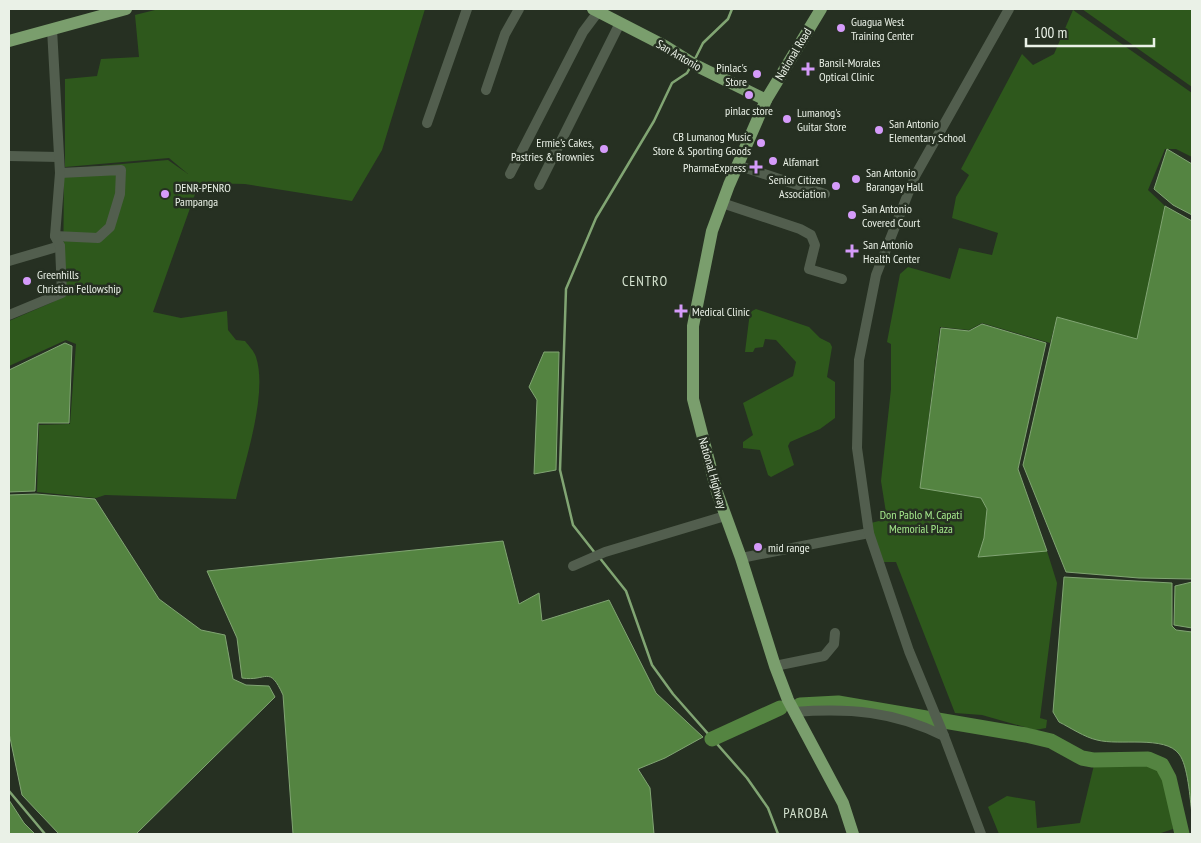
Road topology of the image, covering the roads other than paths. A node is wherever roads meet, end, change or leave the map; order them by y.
1 (126, 9) edge
2 (467, 9) edge
3 (519, 9) edge
4 (821, 9) edge
5 (1008, 9) edge
6 (596, 10) edge
7 (620, 23) junction
8 (52, 29) junction
9 (9, 41) edge
10 (486, 90) dead end
11 (766, 100) junction
12 (427, 123) dead end
13 (9, 156) edge
14 (58, 157) junction
15 (737, 165) junction
16 (60, 173) junction
17 (510, 174) dead end
18 (539, 185) dead end
19 (825, 194) dead end
20 (722, 203) junction
21 (55, 236) junction
22 (60, 246) junction
23 (9, 261) edge
24 (842, 279) dead end
25 (9, 315) edge
26 (726, 516) junction
27 (869, 533) junction
28 (741, 558) junction
29 (573, 566) dead end
30 (836, 633) dead end
31 (775, 666) junction
32 (794, 712) junction
33 (944, 736) junction
34 (853, 834) edge
35 (981, 834) edge

1 - 8 main road
2 - 12 street
3 - 10 street
4 - 11 main road, National Road
5 - 27 street
6 - 7 main road, San Antonio
6 - 17 street
7 - 11 main road, San Antonio
7 - 18 street
8 - 9 main road
8 - 14 street
11 - 15 main road, National Highway
13 - 14 street
14 - 16 street
15 - 19 street
15 - 20 main road, National Highway
16 - 21 street
16 - 21 street
20 - 24 street
20 - 26 main road, National Highway
21 - 22 street
22 - 23 street
22 - 25 street
26 - 28 main road, National Highway
26 - 29 street
27 - 28 street
27 - 33 street
28 - 31 main road, National Highway
30 - 31 street
31 - 32 main road, National Highway
32 - 33 street
32 - 34 main road, National Highway
33 - 35 street

